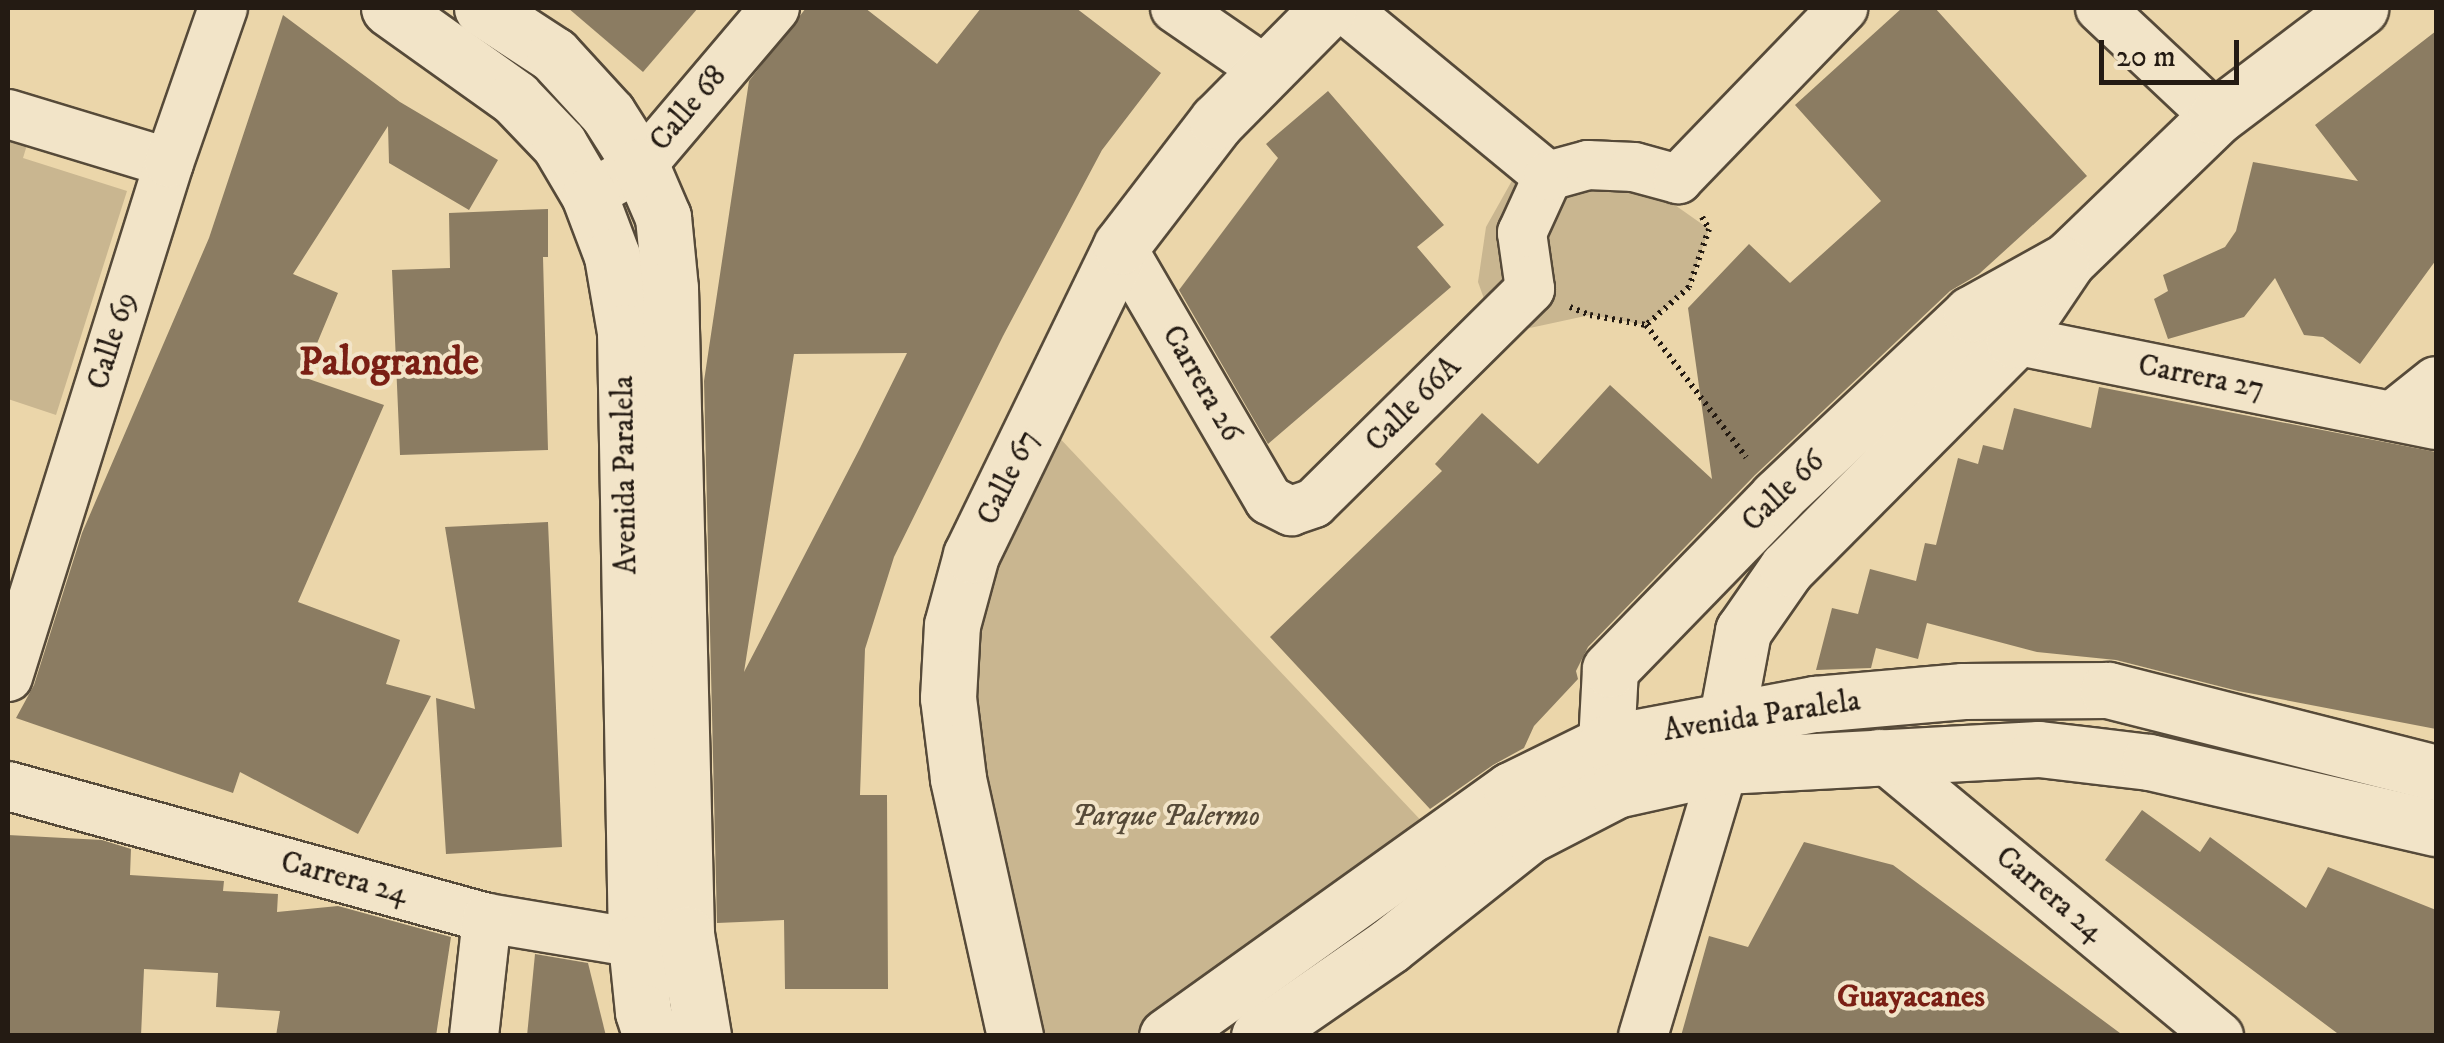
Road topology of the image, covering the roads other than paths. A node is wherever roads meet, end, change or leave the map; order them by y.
1 (223, 8) edge
2 (390, 8) edge
3 (482, 8) edge
4 (775, 8) edge
5 (1175, 8) edge
6 (1329, 8) edge
7 (1344, 8) edge
8 (1843, 8) edge
9 (2100, 8) edge
10 (2360, 8) edge
11 (1265, 70) junction
12 (8, 114) edge
13 (2216, 117) junction
14 (169, 162) junction
15 (641, 166) junction
16 (1548, 176) junction
17 (590, 195) junction
18 (1120, 246) junction
19 (1993, 327) junction
20 (2436, 382) edge
21 (2414, 420) edge
22 (1291, 511) joint
23 (8, 676) edge
24 (1725, 744) junction
25 (1879, 754) junction
26 (1611, 766) junction
27 (2436, 773) edge
28 (8, 786) edge
29 (2436, 828) edge
30 (486, 918) junction
31 (661, 938) junction
32 (474, 1036) edge
33 (651, 1036) edge
34 (702, 1036) edge
35 (1015, 1036) edge
36 (1167, 1036) edge
37 (1259, 1036) edge
38 (1643, 1036) edge
39 (2219, 1036) edge

1 - 14 street, Calle 69
2 - 17 street, Avenida Paralela
3 - 15 street, Avenida Paralela
4 - 15 street, Calle 68
5 - 11 street
6 - 11 street, Calle 67
7 - 16 street
8 - 16 street
9 - 13 street
10 - 13 street, Calle 66
11 - 18 street, Calle 67
12 - 14 street
13 - 19 street, Calle 66
14 - 23 street, Calle 69
15 - 17 street, Calle 68
15 - 31 street, Avenida Paralela
16 - 22 street, Calle 66A
17 - 31 street, Avenida Paralela
18 - 22 street, Carrera 26
18 - 35 street, Calle 67
19 - 21 street, Carrera 27
19 - 24 street, Calle 66
19 - 26 street, Calle 66
20 - 21 street
24 - 25 street, Avenida Paralela
24 - 26 street, Avenida Paralela
24 - 27 street, Avenida Paralela
24 - 38 street, Calle 66
25 - 29 street, Avenida Paralela
25 - 39 street, Carrera 24
26 - 36 street, Avenida Paralela
26 - 37 street, Avenida Paralela
28 - 30 street, Carrera 24
30 - 31 street, Carrera 24
30 - 32 street
31 - 33 street, Avenida Paralela
31 - 34 street, Avenida Paralela

